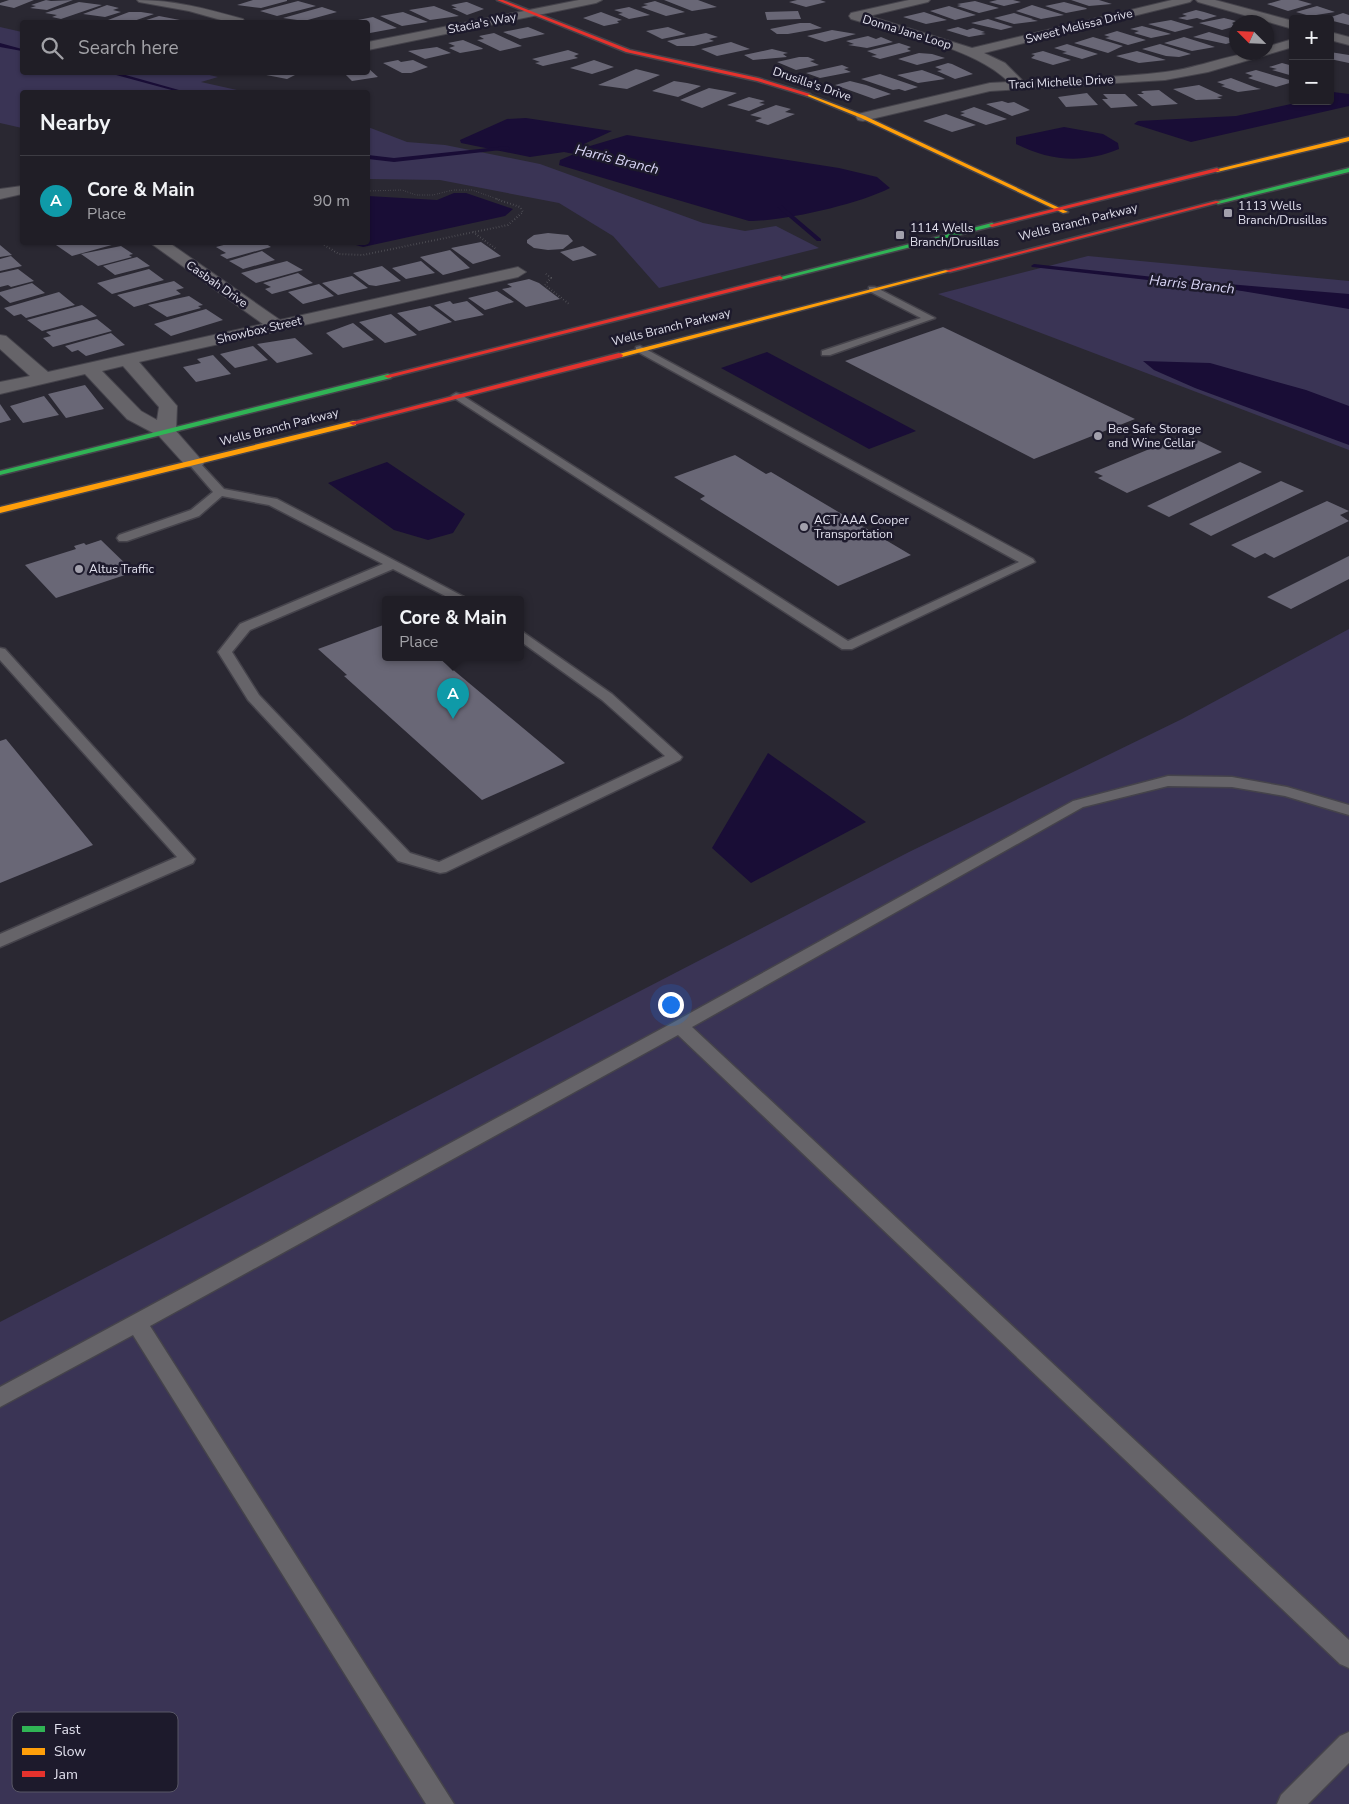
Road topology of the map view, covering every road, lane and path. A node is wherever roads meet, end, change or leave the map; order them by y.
1 (143, 0) edge
2 (499, 0) edge
3 (596, 0) edge
4 (924, 0) edge
5 (1186, 0) edge
6 (1202, 0) edge
7 (534, 13) junction
8 (232, 20) edge
9 (1289, 24) edge
10 (1334, 37) edge
11 (1349, 41) edge
12 (1289, 44) edge
13 (370, 46) edge
14 (1274, 48) edge
15 (972, 52) junction
16 (1233, 60) edge
17 (1018, 83) junction
18 (863, 117) junction
19 (1349, 139) edge
20 (1349, 170) edge
21 (20, 190) edge
22 (370, 191) edge
23 (0, 194) edge
24 (1058, 208) junction
25 (1073, 216) dead end
26 (1089, 223) dead end
27 (1104, 230) junction
28 (161, 245) edge
29 (324, 245) edge
30 (518, 272) dead end
31 (872, 289) junction
32 (276, 326) junction
33 (0, 340) edge
34 (640, 349) junction
35 (826, 353) dead end
36 (127, 360) junction
37 (89, 368) junction
38 (44, 378) junction
39 (0, 388) edge
40 (456, 396) junction
41 (166, 432) junction
42 (194, 463) junction
43 (0, 472) edge
44 (220, 492) junction
45 (0, 510) edge
46 (123, 538) dead end
47 (392, 565) junction
48 (455, 596) edge
49 (524, 637) edge
50 (0, 652) edge
51 (1349, 810) edge
52 (0, 941) edge
53 (680, 1026) junction
54 (137, 1323) junction
55 (0, 1398) edge
56 (1349, 1656) edge
57 (1349, 1746) edge
58 (441, 1804) edge
59 (1290, 1804) edge

1 - 8 street
2 - 7 main road, Drusilla's Drive
3 - 7 street, Stacia's Way
4 - 15 street, Donna Jane Loop
5 - 15 street, Sweet Melissa Drive
6 - 9 street
7 - 13 street, Stacia's Way
7 - 18 main road, Drusilla's Drive
10 - 11 street
12 - 14 street
15 - 17 street, Donna Jane Loop
16 - 17 street, Traci Michelle Drive
17 - 18 street, Traci Michelle Drive
18 - 24 main road, Drusilla's Drive
19 - 24 main road, Wells Branch Parkway
20 - 27 main road, Wells Branch Parkway
21 - 23 street
22 - 29 path
24 - 25 main road, Drusilla's Drive
24 - 41 main road, Wells Branch Parkway
26 - 27 main road
27 - 31 main road, Wells Branch Parkway
28 - 32 street, Casbah Drive
30 - 32 street, Showbox Street
31 - 34 main road, Wells Branch Parkway
31 - 35 lane
32 - 36 street, Showbox Street
33 - 38 street
34 - 40 main road, Wells Branch Parkway
34 - 40 lane
36 - 37 street, Showbox Street
36 - 41 street
37 - 38 street, Showbox Street
37 - 41 street
38 - 39 street, Showbox Street
40 - 42 main road, Wells Branch Parkway
41 - 42 street
41 - 43 main road, Wells Branch Parkway
42 - 44 lane
42 - 45 main road, Wells Branch Parkway
44 - 46 lane
44 - 47 lane
47 - 48 lane
47 - 49 lane
50 - 52 lane
51 - 53 lane
53 - 54 lane
53 - 56 lane
54 - 55 lane
54 - 58 lane
57 - 59 lane

